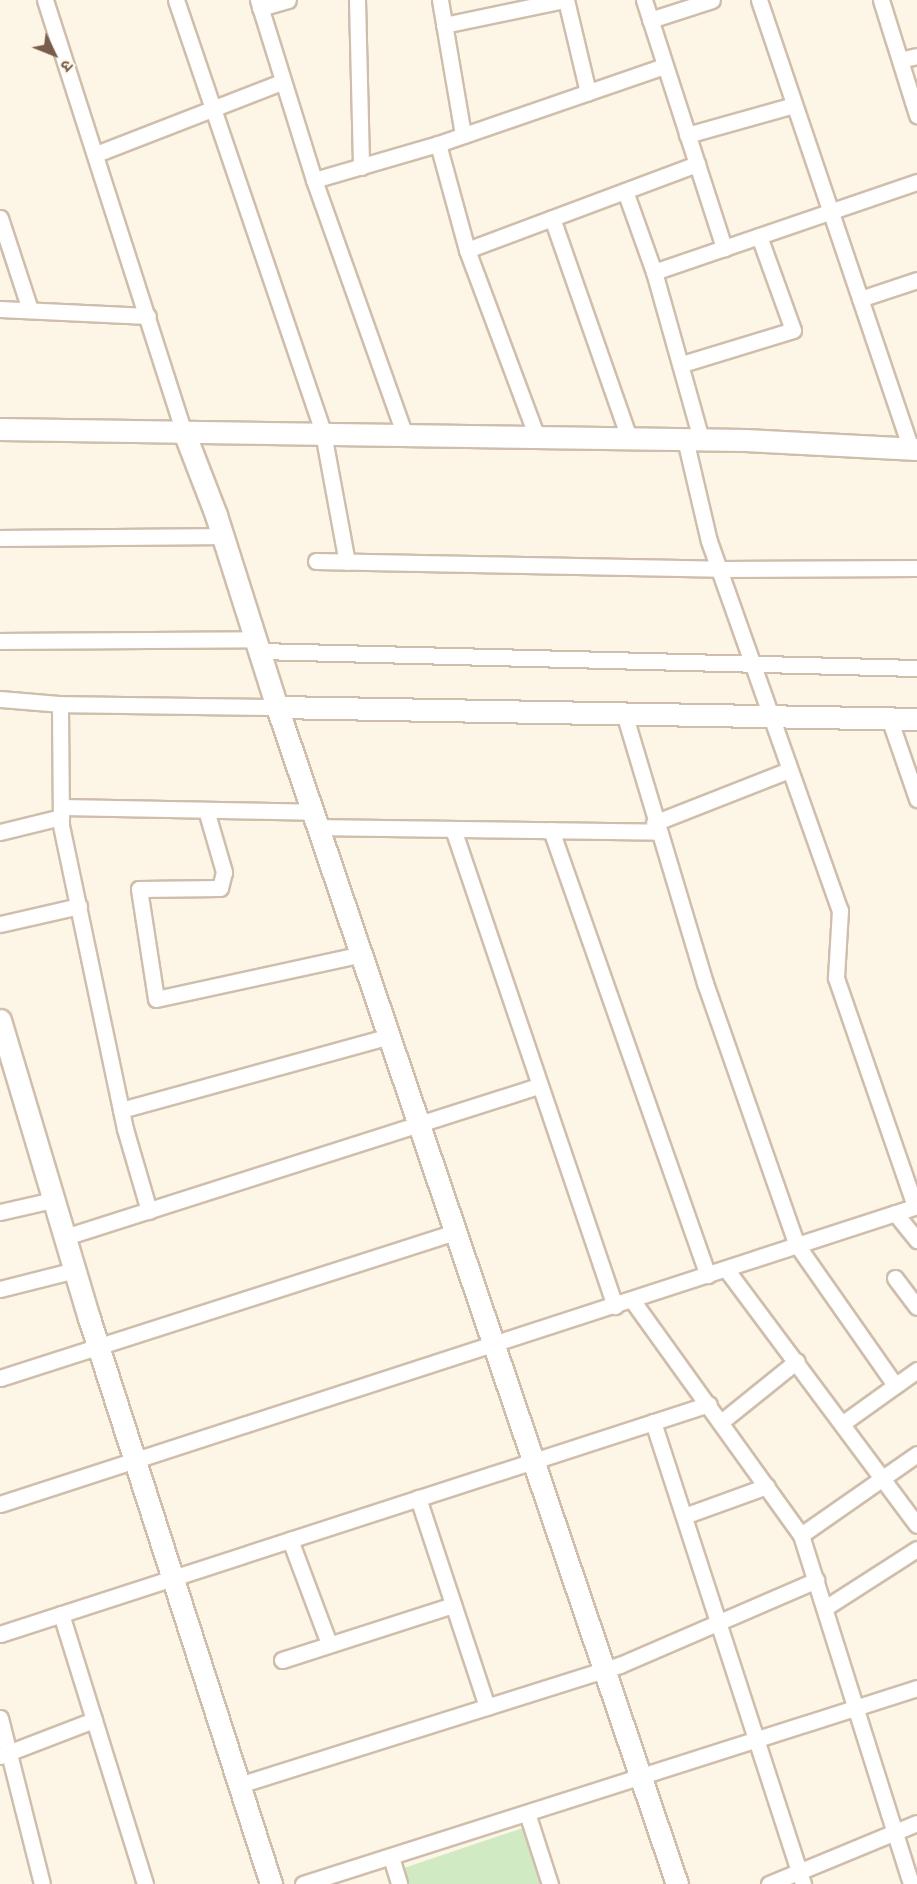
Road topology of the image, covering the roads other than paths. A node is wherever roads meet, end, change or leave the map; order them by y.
1 (45, 0) edge
2 (176, 0) edge
3 (288, 0) edge
4 (357, 0) edge
5 (440, 0) edge
6 (565, 0) edge
7 (644, 0) edge
8 (712, 0) edge
9 (759, 0) edge
10 (881, 0) edge
11 (259, 4) edge
12 (650, 20) junction
13 (444, 25) junction
14 (917, 56) edge
15 (900, 60) junction
16 (664, 66) junction
17 (282, 81) junction
18 (588, 92) junction
19 (794, 105) junction
20 (210, 109) junction
21 (917, 115) edge
22 (463, 135) junction
23 (687, 135) junction
24 (438, 144) junction
25 (96, 154) junction
26 (697, 164) junction
27 (361, 168) junction
28 (314, 180) junction
29 (917, 182) edge
30 (625, 191) junction
31 (830, 212) junction
32 (0, 218) edge
33 (552, 218) junction
34 (759, 236) junction
35 (724, 248) junction
36 (467, 250) junction
37 (654, 272) junction
38 (917, 280) edge
39 (860, 299) junction
40 (0, 309) edge
41 (30, 310) junction
42 (148, 316) junction
43 (682, 364) junction
44 (0, 429) edge
45 (184, 432) junction
46 (323, 433) junction
47 (404, 433) junction
48 (537, 437) junction
49 (629, 438) junction
50 (693, 439) junction
51 (914, 449) edge
52 (222, 536) junction
53 (0, 538) edge
54 (316, 561) dead end
55 (347, 562) junction
56 (917, 568) edge
57 (720, 569) junction
58 (0, 641) edge
59 (257, 645) junction
60 (752, 666) junction
61 (917, 668) edge
62 (0, 699) edge
63 (60, 704) junction
64 (277, 707) junction
65 (624, 713) junction
66 (768, 715) junction
67 (889, 718) junction
68 (917, 719) edge
69 (787, 771) junction
70 (917, 799) edge
71 (206, 810) junction
72 (62, 812) junction
73 (315, 820) junction
74 (656, 828) junction
75 (453, 829) junction
76 (551, 830) junction
77 (0, 832) edge
78 (79, 906) junction
79 (0, 924) edge
80 (362, 954) junction
81 (0, 1020) edge
82 (390, 1036) junction
83 (539, 1086) junction
84 (121, 1110) junction
85 (420, 1125) junction
86 (53, 1200) junction
87 (916, 1206) edge
88 (149, 1211) junction
89 (0, 1212) edge
90 (895, 1213) junction
91 (457, 1230) junction
92 (65, 1236) junction
93 (917, 1240) edge
94 (797, 1245) junction
95 (726, 1269) junction
96 (75, 1270) junction
97 (708, 1275) junction
98 (895, 1278) dead end
99 (0, 1289) edge
100 (632, 1300) junction
101 (615, 1306) junction
102 (917, 1307) edge
103 (98, 1345) junction
104 (495, 1345) junction
105 (797, 1361) junction
106 (917, 1370) edge
107 (0, 1378) edge
108 (895, 1385) junction
109 (708, 1404) junction
110 (653, 1422) junction
111 (721, 1422) junction
112 (843, 1423) junction
113 (917, 1454) edge
114 (136, 1460) junction
115 (534, 1461) junction
116 (883, 1478) junction
117 (767, 1486) junction
118 (418, 1498) junction
119 (0, 1504) edge
120 (684, 1516) junction
121 (917, 1525) edge
122 (801, 1535) junction
123 (290, 1540) junction
124 (917, 1549) edge
125 (174, 1576) junction
126 (816, 1580) junction
127 (453, 1605) junction
128 (825, 1608) junction
129 (61, 1614) junction
130 (719, 1623) junction
131 (0, 1634) edge
132 (329, 1644) junction
133 (282, 1660) dead end
134 (604, 1670) junction
135 (917, 1688) edge
136 (487, 1707) junction
137 (855, 1709) junction
138 (0, 1718) edge
139 (94, 1720) junction
140 (757, 1741) junction
141 (5, 1754) edge
142 (640, 1776) junction
143 (239, 1785) junction
144 (527, 1814) junction
145 (917, 1823) edge
146 (894, 1832) junction
147 (391, 1857) junction
148 (801, 1878) edge
149 (42, 1884) edge
150 (145, 1884) edge
151 (271, 1884) edge
152 (303, 1884) edge
153 (399, 1884) edge
154 (550, 1884) edge
155 (677, 1884) edge
156 (769, 1884) edge
157 (911, 1884) edge

1 - 25 street
2 - 20 street
3 - 11 street
4 - 27 street
5 - 13 street
6 - 13 street
6 - 18 street
7 - 12 street
8 - 12 street
9 - 19 street
10 - 15 street
11 - 17 street
12 - 16 street
13 - 22 street
14 - 15 street
15 - 21 street
16 - 18 street
16 - 23 street
17 - 20 street
17 - 28 street
18 - 22 street
19 - 23 street
19 - 31 street
20 - 25 street
20 - 46 street
22 - 24 street
23 - 26 street
24 - 27 street
24 - 36 street
25 - 42 street
26 - 30 street
26 - 35 street
27 - 28 street
28 - 47 street
29 - 31 street
30 - 33 street
30 - 37 street
31 - 34 street
31 - 39 street
32 - 41 street
33 - 36 street
33 - 49 street
34 - 35 street
34 - 43 street
35 - 37 street
36 - 48 street
37 - 43 street
38 - 39 street
39 - 51 street
40 - 41 street
41 - 42 street
42 - 45 street
43 - 50 street
44 - 45 street
45 - 46 street
45 - 52 street
46 - 47 street
46 - 55 street
47 - 48 street
48 - 49 street
49 - 50 street
50 - 51 street
50 - 57 street
52 - 53 street
52 - 59 street
54 - 55 street
55 - 57 street
56 - 57 street
57 - 60 street
58 - 59 street
59 - 60 street
59 - 64 street
60 - 61 street
60 - 66 street
62 - 63 street
63 - 64 street
63 - 72 street
64 - 65 street
64 - 73 street
65 - 66 street
65 - 74 street
66 - 67 street
66 - 69 street
67 - 68 street
67 - 70 street
69 - 74 street
69 - 87 street
71 - 72 street
71 - 73 street
71 - 80 street
72 - 77 street
72 - 78 street
73 - 75 street
73 - 80 street
74 - 76 street
74 - 94 street
75 - 76 street
75 - 83 street
76 - 97 street
78 - 79 street
78 - 84 street
80 - 82 street
81 - 86 street
82 - 84 street
82 - 85 street
83 - 85 street
83 - 101 street
84 - 88 street
85 - 88 street
85 - 91 street
86 - 89 street
86 - 92 street
87 - 90 street
88 - 92 street
90 - 93 street
90 - 94 street
91 - 103 street
91 - 104 street
92 - 96 street
94 - 95 street
94 - 108 street
95 - 97 street
95 - 105 street
96 - 99 street
96 - 103 street
97 - 100 street
98 - 102 street
100 - 101 street
100 - 109 street
101 - 104 street
103 - 107 street
103 - 114 street
104 - 114 street
104 - 115 street
105 - 111 street
105 - 112 street
106 - 108 street
108 - 112 street
109 - 110 street
109 - 111 street
110 - 115 street
110 - 120 street
111 - 117 street
112 - 116 street
113 - 116 street
114 - 119 street
114 - 125 street
115 - 118 street
115 - 134 street
116 - 121 street
116 - 122 street
117 - 120 street
117 - 122 street
118 - 123 street
118 - 127 street
120 - 130 street
122 - 126 street
123 - 125 street
123 - 132 street
124 - 128 street
125 - 129 street
125 - 143 street
126 - 128 street
126 - 130 street
127 - 132 street
127 - 136 street
128 - 137 street
129 - 131 street
129 - 139 street
130 - 134 street
130 - 140 street
132 - 133 street
134 - 136 street
134 - 142 street
135 - 137 street
136 - 143 street
137 - 140 street
137 - 146 street
138 - 141 street
139 - 141 street
139 - 150 street
140 - 142 street
140 - 148 street
141 - 149 street
142 - 144 street
142 - 155 street
143 - 151 street
144 - 147 street
144 - 154 street
145 - 146 street
146 - 148 street
146 - 157 street
147 - 152 street
147 - 153 street
148 - 156 street

